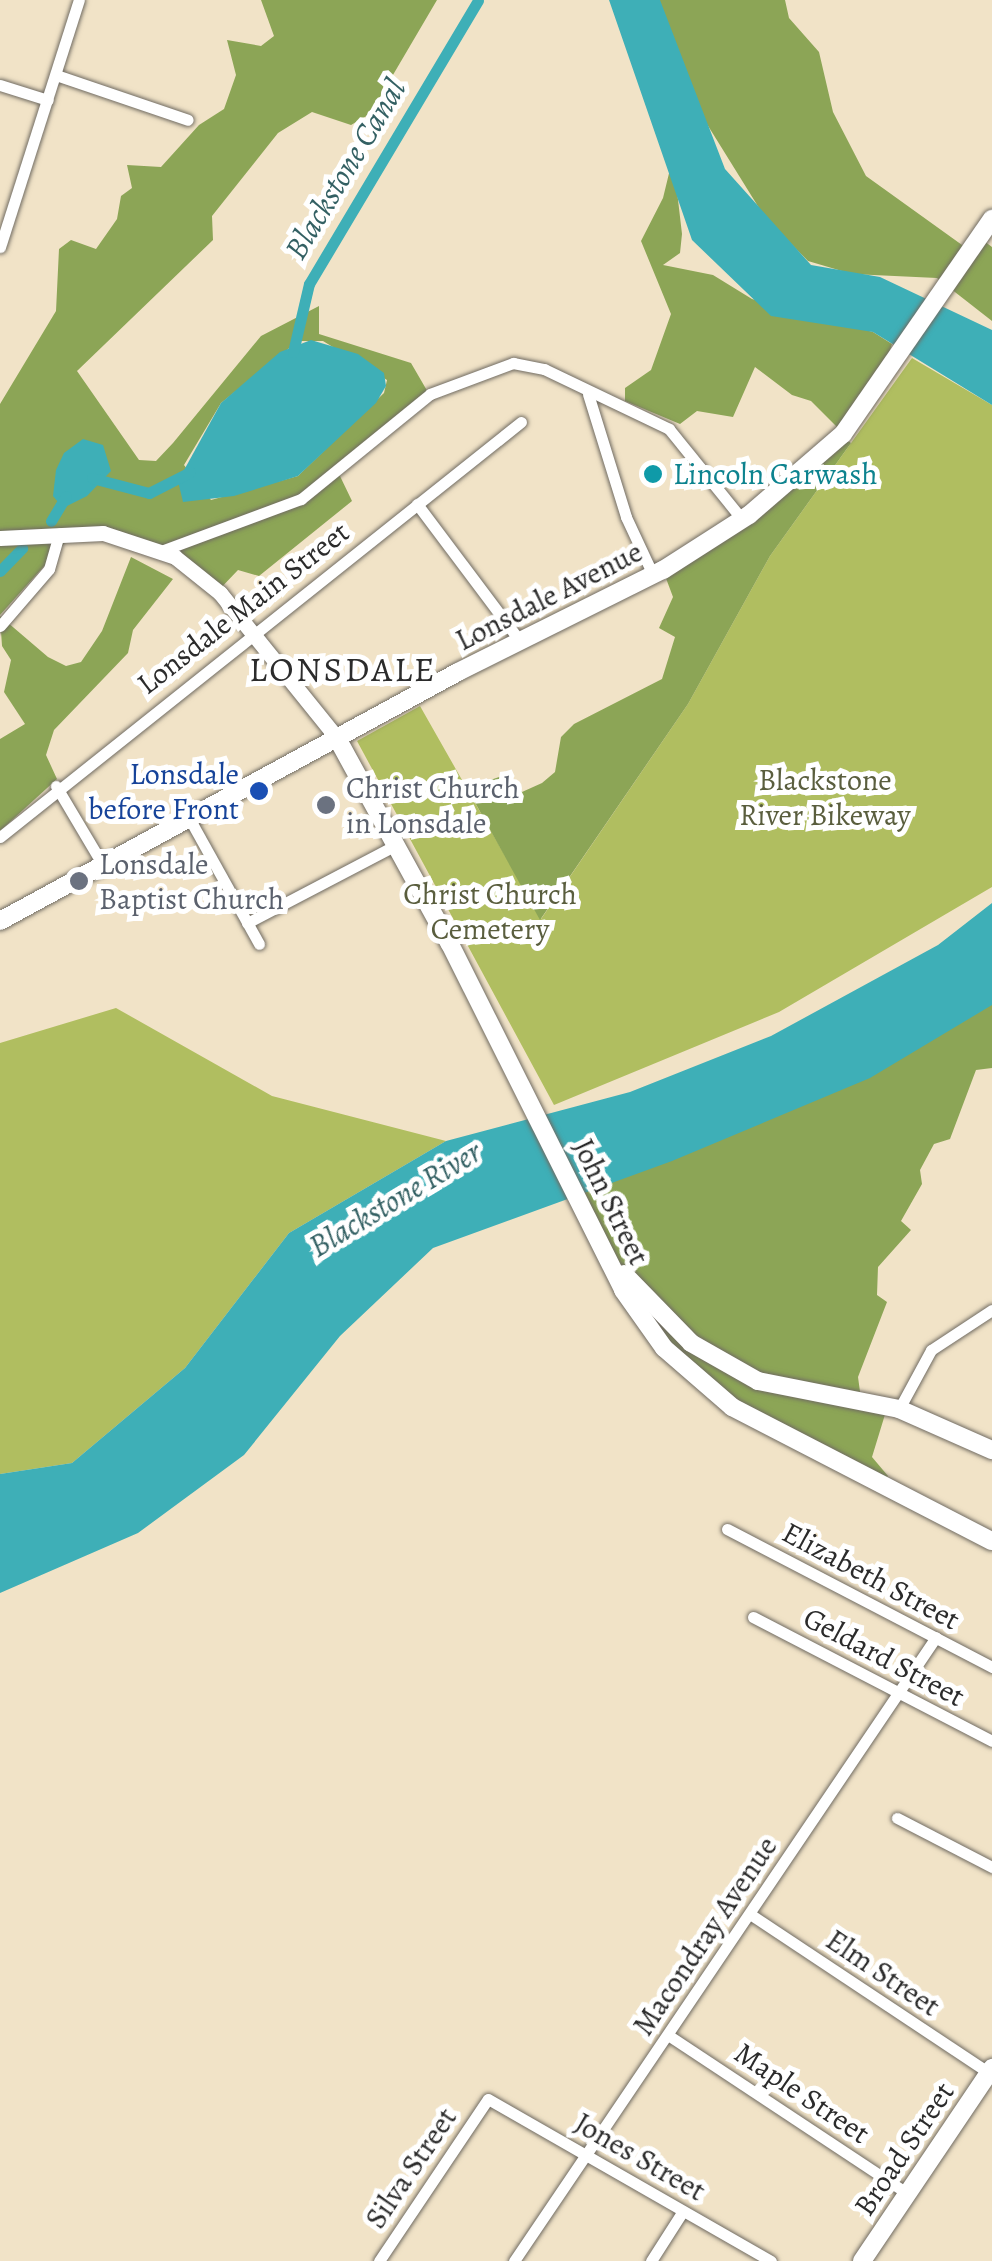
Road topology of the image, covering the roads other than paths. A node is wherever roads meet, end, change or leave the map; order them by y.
1 (75, 1) edge
2 (56, 76) junction
3 (0, 85) edge
4 (48, 100) junction
5 (188, 120) dead end
6 (992, 219) edge
7 (0, 247) edge
8 (588, 394) junction
9 (521, 422) dead end
10 (418, 504) junction
11 (742, 519) junction
12 (59, 532) junction
13 (0, 538) edge
14 (161, 550) junction
15 (654, 575) junction
16 (0, 626) edge
17 (254, 631) junction
18 (520, 641) junction
19 (337, 738) junction
20 (56, 786) junction
21 (189, 818) junction
22 (0, 837) edge
23 (398, 844) junction
24 (103, 864) junction
25 (0, 921) edge
26 (247, 923) junction
27 (259, 944) dead end
28 (605, 1244) junction
29 (992, 1310) edge
30 (679, 1334) junction
31 (658, 1341) junction
32 (758, 1381) junction
33 (898, 1409) junction
34 (744, 1414) junction
35 (992, 1450) edge
36 (728, 1529) dead end
37 (992, 1541) edge
38 (752, 1617) dead end
39 (936, 1638) junction
40 (992, 1667) edge
41 (899, 1692) junction
42 (992, 1741) edge
43 (897, 1818) dead end
44 (992, 1867) edge
45 (750, 1914) junction
46 (668, 2035) junction
47 (990, 2070) edge
48 (484, 2102) joint
49 (586, 2155) junction
50 (908, 2194) junction
51 (683, 2211) junction
52 (379, 2261) edge
53 (514, 2261) edge
54 (651, 2261) edge
55 (771, 2261) edge
56 (862, 2261) edge

1 - 2 street
2 - 4 street
2 - 5 street
3 - 4 street
4 - 7 street
6 - 11 main road, Lonsdale Avenue
8 - 11 street
8 - 14 street
8 - 15 street
9 - 10 street, Lonsdale Main Street
10 - 17 street, Lonsdale Main Street
10 - 18 street
11 - 15 main road, Lonsdale Avenue
12 - 13 main road
12 - 14 main road
12 - 16 street
14 - 17 main road
15 - 18 main road, Lonsdale Avenue
17 - 19 main road
17 - 20 street, Lonsdale Main Street
18 - 19 main road, Lonsdale Avenue
19 - 21 main road, Lonsdale Avenue
19 - 23 main road, John Street
20 - 22 street, Lonsdale Main Street
20 - 24 street
21 - 24 main road, Lonsdale Avenue
21 - 26 street
23 - 26 street
23 - 28 main road, John Street
24 - 25 main road, Lonsdale Avenue
26 - 27 street
28 - 30 main road
28 - 31 main road, John Street
29 - 33 street
30 - 31 main road
30 - 32 main road
31 - 34 main road, John Street
32 - 33 main road
32 - 34 main road
33 - 35 main road
34 - 37 main road, John Street
36 - 39 street, Elizabeth Street
38 - 41 street, Geldard Street
39 - 40 street, Elizabeth Street
39 - 41 street, Macondray Avenue
41 - 42 street, Geldard Street
41 - 45 street, Macondray Avenue
43 - 44 street
45 - 46 street, Macondray Avenue
45 - 47 street, Elm Street
46 - 49 street, Macondray Avenue
46 - 50 street, Maple Street
47 - 50 main road, Broad Street
48 - 49 street, Jones Street
48 - 52 street, Silva Street
49 - 51 street, Jones Street
49 - 53 street, Macondray Avenue
50 - 56 main road, Broad Street
51 - 54 street
51 - 55 street, Jones Street

